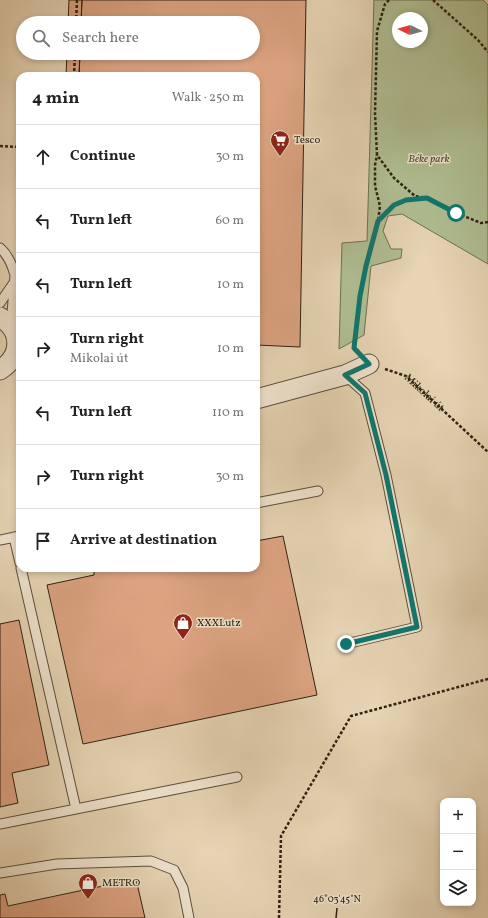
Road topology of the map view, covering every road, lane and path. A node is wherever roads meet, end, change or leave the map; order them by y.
1 (77, 0) edge
2 (389, 0) edge
3 (434, 0) edge
4 (76, 16) edge
5 (488, 52) edge
6 (75, 60) edge
7 (74, 72) edge
8 (0, 146) edge
9 (16, 147) edge
10 (377, 155) junction
11 (427, 198) junction
12 (378, 221) junction
13 (488, 222) edge
14 (0, 248) edge
15 (14, 283) junction
16 (0, 303) edge
17 (12, 331) edge
18 (369, 364) junction
19 (9, 368) edge
20 (345, 375) junction
21 (260, 398) edge
22 (488, 452) edge
23 (318, 491) dead end
24 (260, 502) edge
25 (16, 537) edge
26 (0, 540) edge
27 (22, 572) edge
28 (346, 644) dead end
29 (488, 679) edge
30 (237, 777) dead end
31 (76, 810) junction
32 (0, 824) edge
33 (0, 873) edge
34 (189, 918) edge
35 (279, 918) edge

1 - 4 path
2 - 10 path
3 - 5 path
6 - 7 path
8 - 9 path
10 - 11 path
10 - 12 path
11 - 12 path
11 - 13 path
12 - 18 path
14 - 15 lane
15 - 16 lane
15 - 17 lane
17 - 19 street
18 - 20 street
18 - 22 path, Mikolai út
20 - 21 street
20 - 28 lane
23 - 24 lane
25 - 26 lane
27 - 31 lane
29 - 35 path
30 - 31 lane
31 - 32 lane
33 - 34 lane

